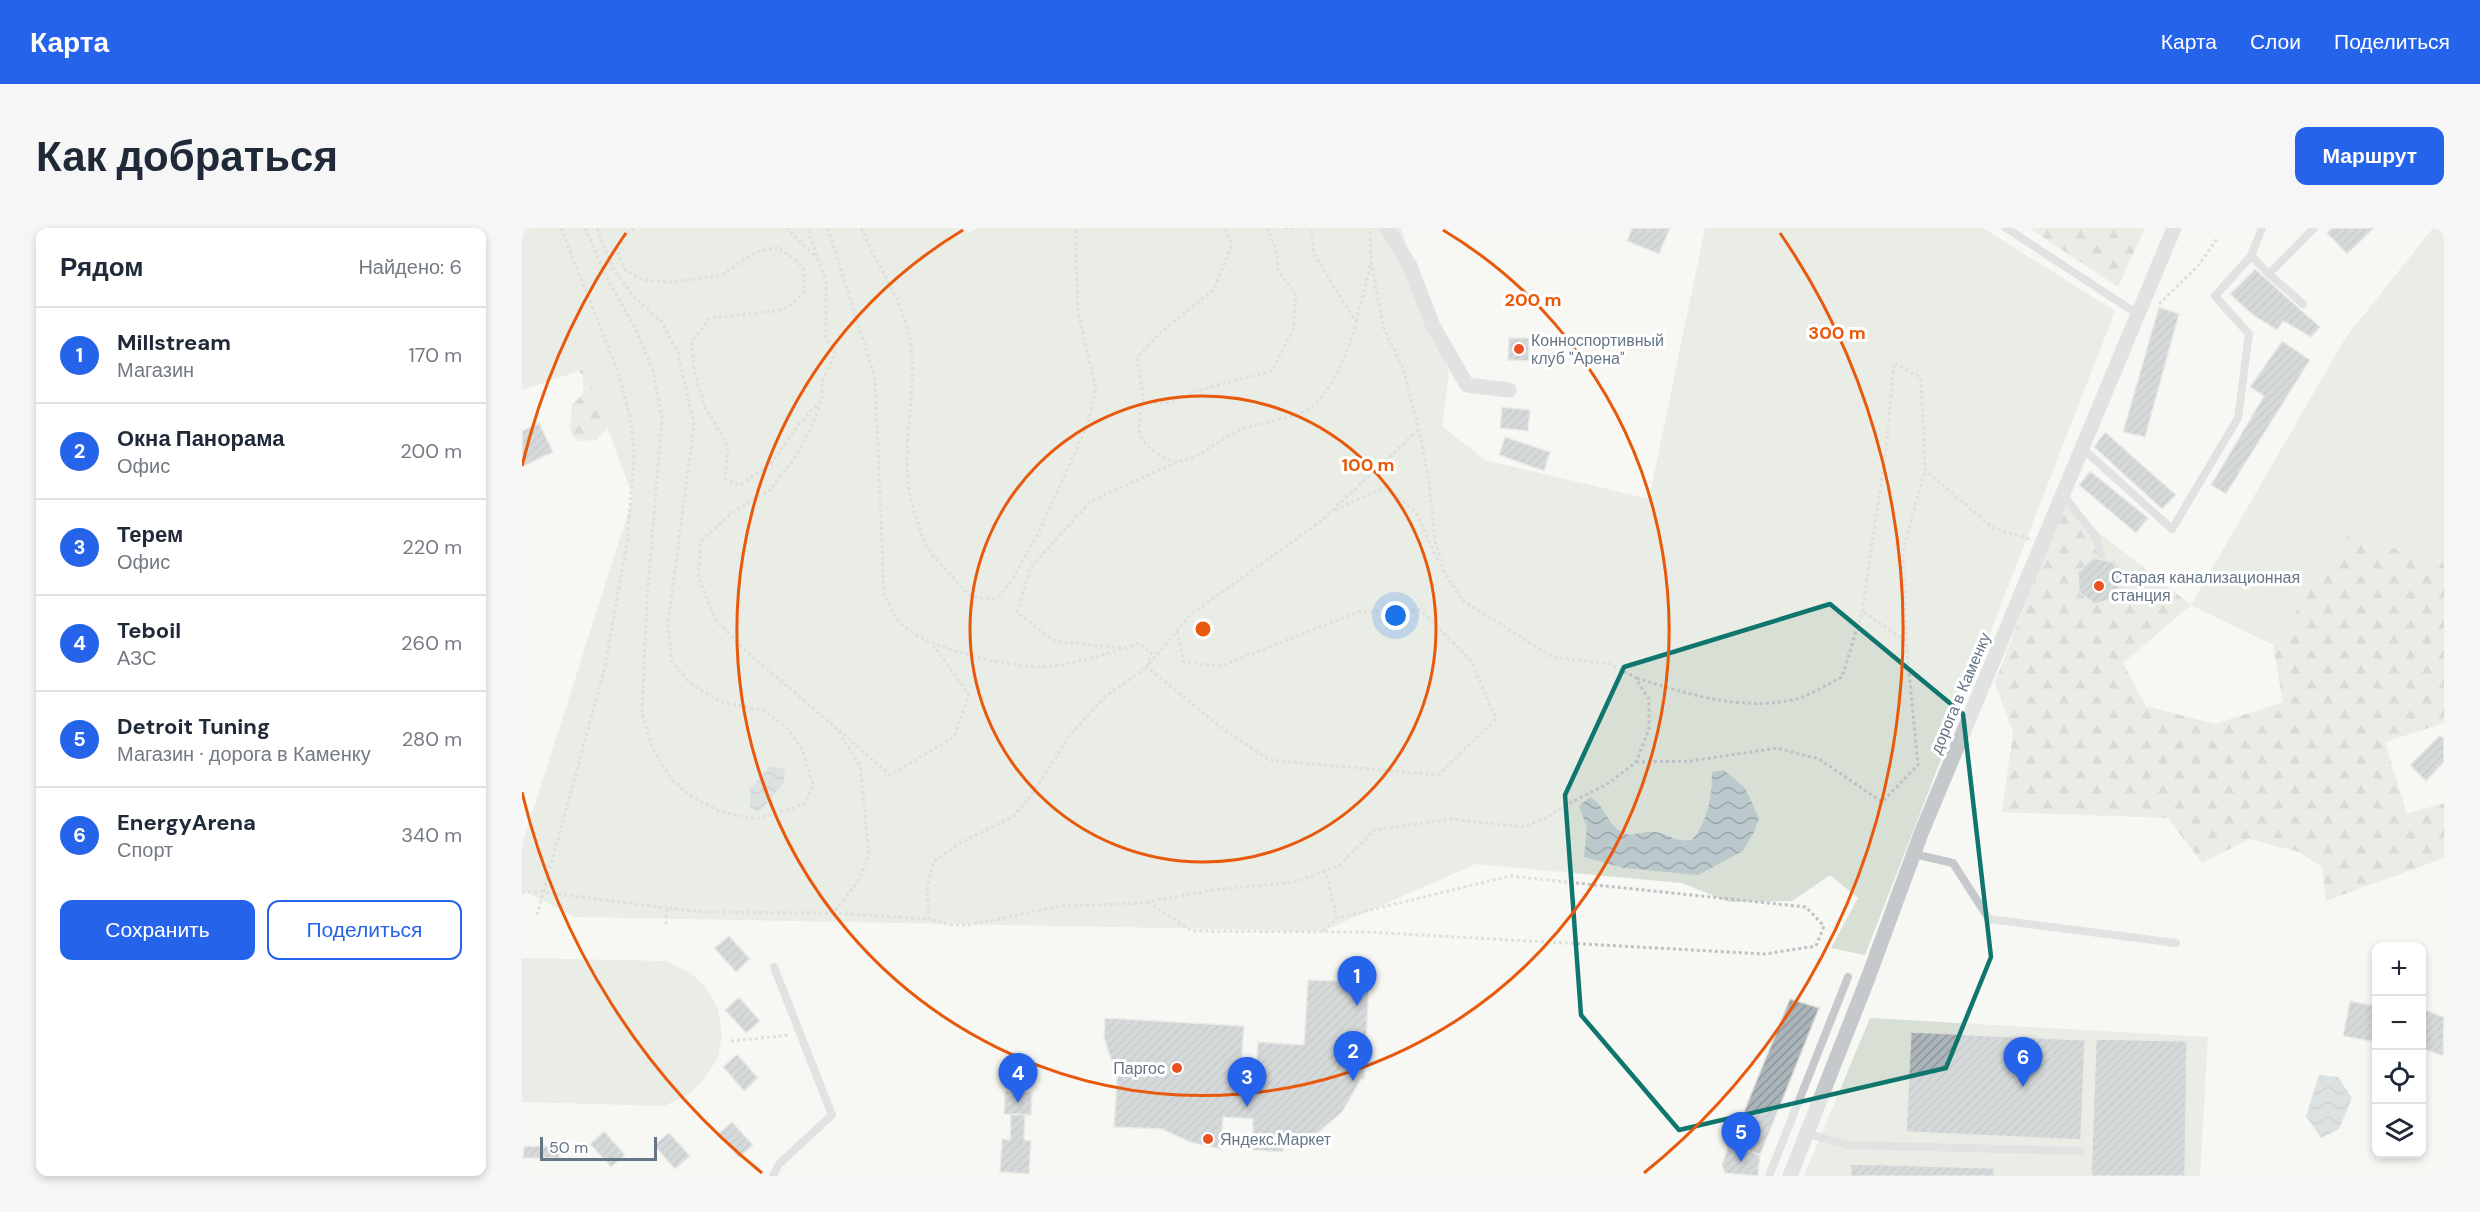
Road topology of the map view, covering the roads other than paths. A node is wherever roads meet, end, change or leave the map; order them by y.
1 (1387, 228) edge
2 (2006, 228) edge
3 (2174, 228) edge
4 (2262, 228) edge
5 (2314, 228) edge
6 (2251, 256) junction
7 (2269, 274) junction
8 (2303, 304) dead end
9 (2139, 315) junction
10 (1509, 390) dead end
11 (2082, 448) junction
12 (2062, 495) junction
13 (2101, 554) dead end
14 (1914, 854) junction
15 (2176, 943) dead end
16 (774, 967) dead end
17 (1848, 977) dead end
18 (1809, 1134) junction
19 (2081, 1151) dead end
20 (773, 1176) edge
21 (1769, 1176) edge
22 (1790, 1176) edge

1 - 10 street
2 - 9 lane
3 - 9 street, дорога в Каменку
4 - 6 lane
5 - 7 lane
6 - 7 lane
6 - 11 lane
7 - 8 lane
9 - 11 street, дорога в Каменку
11 - 12 street, дорога в Каменку
12 - 13 lane
12 - 14 street, дорога в Каменку
14 - 15 lane
14 - 18 street, дорога в Каменку
16 - 20 lane
17 - 21 lane
18 - 19 lane
18 - 22 street, дорога в Каменку

